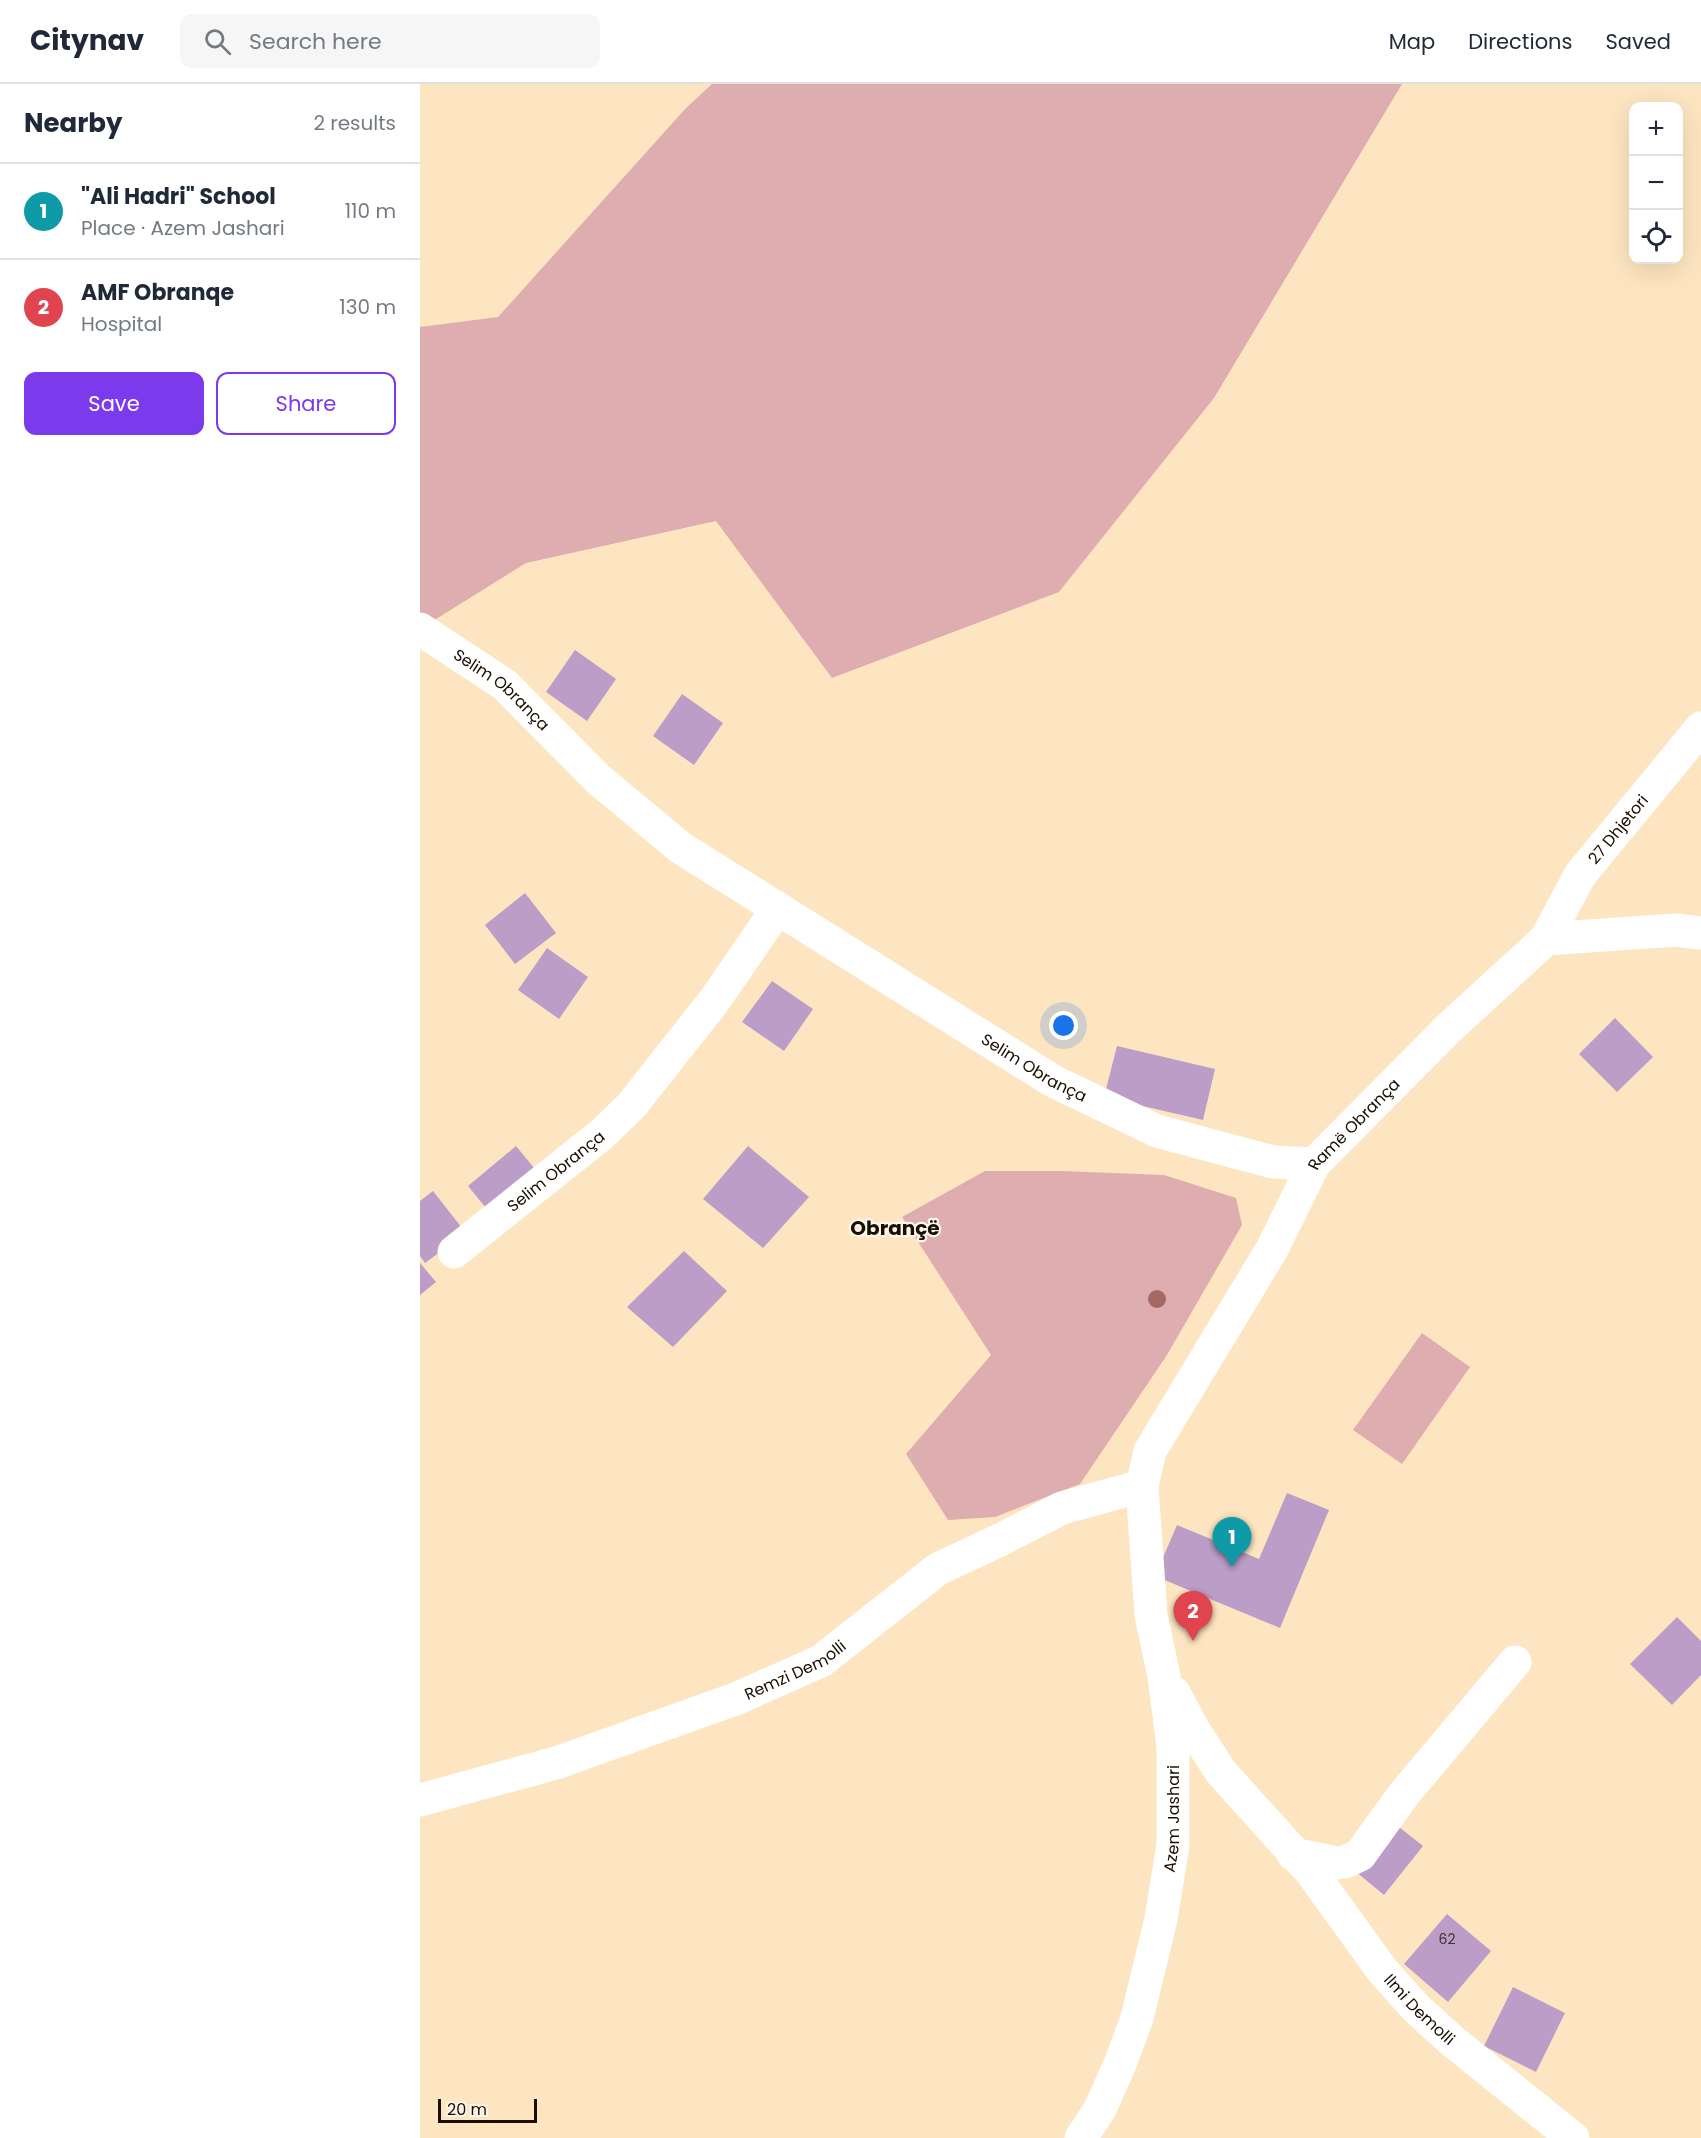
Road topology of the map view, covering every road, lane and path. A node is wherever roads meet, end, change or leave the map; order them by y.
1 (420, 629) edge
2 (1701, 728) edge
3 (778, 908) junction
4 (1701, 933) edge
5 (1546, 939) junction
6 (1314, 1164) junction
7 (454, 1252) dead end
8 (1142, 1486) junction
9 (1515, 1662) dead end
10 (1164, 1676) junction
11 (420, 1800) edge
12 (1293, 1854) junction
13 (1081, 2138) edge
14 (1573, 2138) edge

1 - 3 street, Selim Obrança
2 - 5 street, 27 Dhjetori
3 - 6 street, Selim Obrança
3 - 7 street, Selim Obrança
4 - 5 street
5 - 6 street, Ramë Obrança
6 - 8 street, Ramë Obrança
8 - 10 street, Azem Jashari
8 - 11 street, Remzi Demolli
9 - 12 street
10 - 12 street, Ilmi Demolli
10 - 13 street, Azem Jashari
12 - 14 street, Ilmi Demolli

